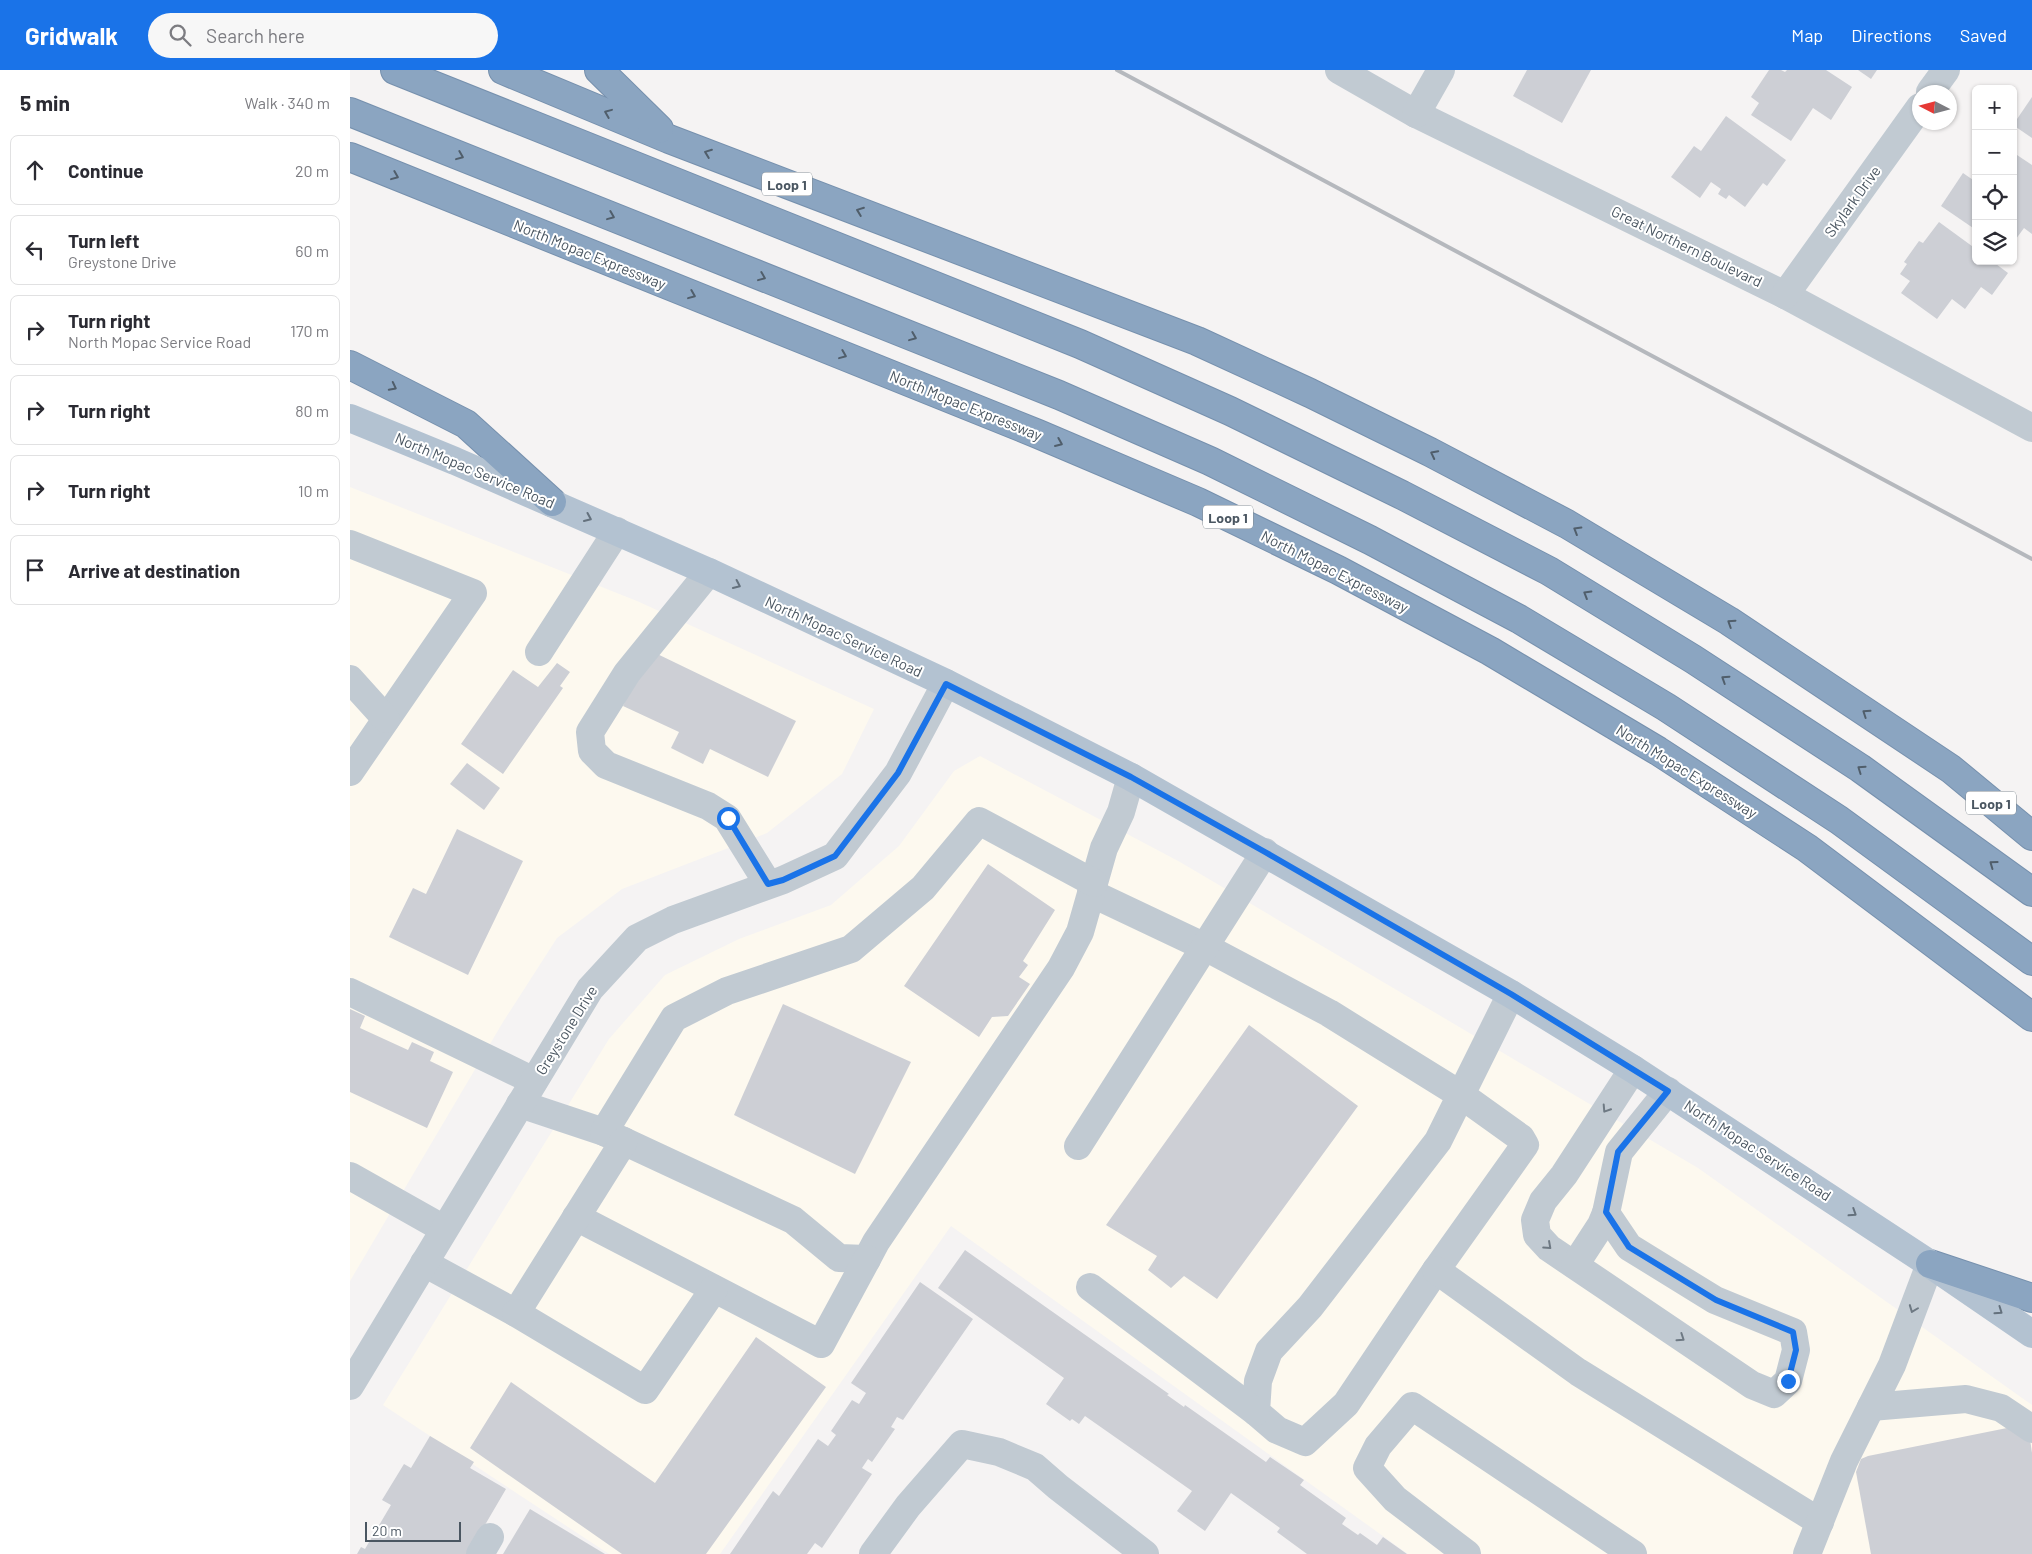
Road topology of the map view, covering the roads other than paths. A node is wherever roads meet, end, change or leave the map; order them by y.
1 (394, 70) edge
2 (503, 70) edge
3 (599, 70) edge
4 (1339, 70) edge
5 (1441, 70) edge
6 (1946, 70) edge
7 (1935, 85) edge
8 (350, 112) edge
9 (1416, 114) junction
10 (1912, 119) edge
11 (669, 139) junction
12 (350, 158) edge
13 (1785, 295) junction
14 (350, 365) edge
15 (350, 418) edge
16 (2032, 428) edge
17 (552, 502) junction
18 (617, 531) junction
19 (350, 544) edge
20 (709, 572) junction
21 (539, 652) dead end
22 (350, 679) edge
23 (946, 684) junction
24 (386, 719) junction
25 (1951, 769) junction
26 (350, 772) edge
27 (1131, 777) junction
28 (2032, 813) edge
29 (2032, 836) edge
30 (1265, 852) junction
31 (768, 884) junction
32 (1092, 888) junction
33 (2032, 892) edge
34 (1205, 947) junction
35 (2032, 961) edge
36 (350, 992) edge
37 (1511, 994) junction
38 (2032, 1017) edge
39 (1633, 1069) junction
40 (534, 1081) junction
41 (1668, 1091) junction
42 (1461, 1095) junction
43 (520, 1104) junction
44 (614, 1137) junction
45 (1078, 1146) dead end
46 (350, 1176) edge
47 (1606, 1212) junction
48 (576, 1217) junction
49 (444, 1229) junction
50 (867, 1259) junction
51 (424, 1263) junction
52 (1930, 1264) junction
53 (1574, 1265) junction
54 (1436, 1270) junction
55 (1090, 1287) dead end
56 (714, 1289) junction
57 (2032, 1298) edge
58 (516, 1314) junction
59 (2032, 1334) edge
60 (350, 1386) edge
61 (1871, 1407) junction
62 (1256, 1412) junction
63 (2032, 1429) edge
64 (1820, 1522) junction
65 (872, 1554) edge
66 (1145, 1554) edge
67 (1467, 1554) edge
68 (1632, 1554) edge
69 (1807, 1554) edge

33 -> 1 highway
11 -> 2 highway, Loop 1
3 - 11 highway
4 - 9 street, Great Northern Boulevard
5 - 9 street
6 - 7 street
8 -> 35 highway
9 - 13 street, Great Northern Boulevard
10 - 13 street, Skylark Drive
25 -> 11 highway, Loop 1
12 -> 38 highway, North Mopac Expressway / Loop 1
13 - 16 street, Great Northern Boulevard
14 -> 17 highway
15 - 17 main road, North Mopac Service Road
17 -> 18 main road, North Mopac Service Road
18 - 20 main road, North Mopac Service Road
18 - 21 street
19 - 24 street
20 -> 23 main road, North Mopac Service Road
20 - 31 street
22 - 24 street
23 - 27 main road, North Mopac Service Road
23 - 31 street, Greystone Drive
24 - 26 street
25 - 28 highway
25 - 29 highway, Loop 1
27 - 30 main road, North Mopac Service Road
27 - 32 street
30 - 34 street
30 - 37 main road, North Mopac Service Road
31 - 40 street, Greystone Drive
32 - 34 street
32 - 44 street
32 - 50 street
34 - 42 street
34 - 45 street
36 - 40 street
37 - 39 main road, North Mopac Service Road
37 - 42 street
39 - 41 main road, North Mopac Service Road
39 -> 53 street
40 - 43 street, Greystone Drive
41 - 47 street
41 -> 52 main road, North Mopac Service Road
42 - 54 street
42 - 62 street
43 - 44 street
43 - 49 street, Greystone Drive
44 - 48 street
44 - 50 street
46 - 49 street
47 - 53 street
53 -> 47 street
48 - 56 street
48 - 58 street
49 - 51 street, Greystone Drive
50 - 56 street
51 - 58 street
51 - 60 street, Greystone Drive
52 - 57 highway
52 -> 59 main road, North Mopac Service Road
52 -> 61 street
54 - 62 street
54 - 64 street
55 - 62 street
56 - 58 street
61 - 63 street
61 - 64 street
64 - 69 street
65 - 66 street
67 - 68 street

